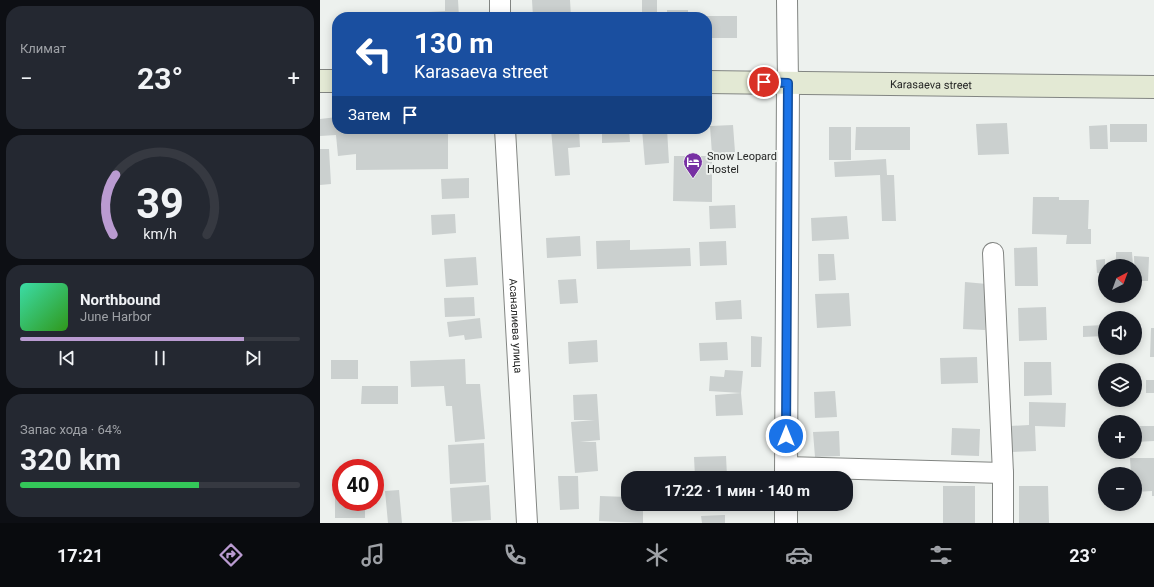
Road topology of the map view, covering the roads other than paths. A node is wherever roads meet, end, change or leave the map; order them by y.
1 (500, 0) edge
2 (787, 0) edge
3 (500, 12) edge
4 (320, 81) edge
5 (332, 81) edge
6 (712, 82) edge
7 (788, 83) junction
8 (1154, 87) edge
9 (505, 134) edge
10 (993, 253) dead end
11 (786, 471) edge
12 (853, 472) edge
13 (1003, 473) junction
14 (786, 511) edge
15 (527, 523) edge
16 (786, 523) edge
17 (1003, 523) edge

1 - 3 street
2 - 7 street
4 - 5 main road
6 - 7 main road, Karasaeva street
7 - 8 main road, Karasaeva street
7 - 11 street
9 - 15 street, Асаналиева улица
10 - 13 street
12 - 13 street
13 - 17 street
14 - 16 street

